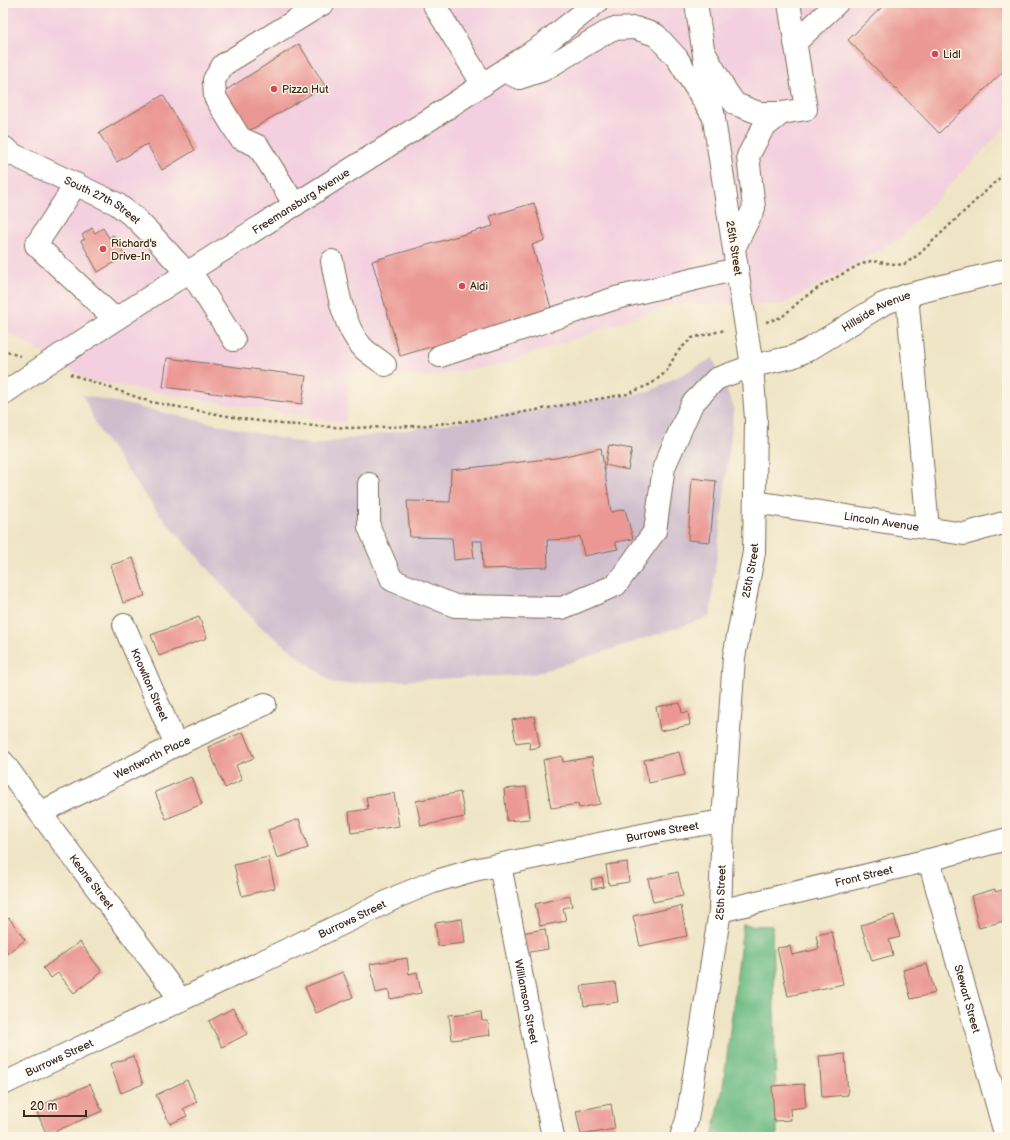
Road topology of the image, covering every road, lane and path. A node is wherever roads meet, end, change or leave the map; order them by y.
1 (324, 3) edge
2 (433, 3) edge
3 (596, 3) edge
4 (696, 3) edge
5 (789, 3) edge
6 (837, 3) edge
7 (795, 43) junction
8 (704, 51) junction
9 (504, 71) junction
10 (483, 85) junction
11 (782, 113) junction
12 (714, 117) junction
13 (3, 147) edge
14 (1007, 171) edge
15 (76, 184) junction
16 (295, 205) junction
17 (735, 259) junction
18 (332, 261) dead end
19 (1007, 270) edge
20 (189, 272) junction
21 (907, 295) junction
22 (115, 320) junction
23 (770, 321) dead end
24 (719, 332) dead end
25 (234, 340) dead end
26 (3, 347) edge
27 (10, 353) dead end
28 (440, 356) dead end
29 (385, 365) dead end
30 (752, 366) junction
31 (79, 378) dead end
32 (3, 394) edge
33 (369, 484) dead end
34 (755, 502) junction
35 (1007, 522) edge
36 (928, 529) junction
37 (124, 625) dead end
38 (265, 704) dead end
39 (176, 745) junction
40 (3, 762) edge
41 (40, 813) junction
42 (723, 821) junction
43 (1007, 839) edge
44 (929, 860) junction
45 (500, 865) junction
46 (720, 911) junction
47 (181, 1000) junction
48 (3, 1084) edge
49 (553, 1137) edge
50 (681, 1137) edge
51 (1006, 1137) edge

1 - 16 street
2 - 10 street
3 - 9 street, Freemansburg Avenue
4 - 8 street, 25th Street
5 - 7 street
6 - 7 street
7 - 11 street
8 - 11 street
8 - 12 street, 25th Street
9 - 10 street, Freemansburg Avenue
9 - 12 street
10 - 16 street, Freemansburg Avenue
11 - 17 street
12 - 17 street, 25th Street
13 - 15 street, South 27th Street
14 - 23 path
15 - 20 street, South 27th Street
15 - 22 street
16 - 20 street, Freemansburg Avenue
17 - 28 street
17 - 30 street, 25th Street
18 - 29 street
19 - 21 street, Hillside Avenue
20 - 22 street, Freemansburg Avenue
20 - 25 street, South 27th Street
21 - 30 street, Hillside Avenue
21 - 36 street
22 - 32 street, Freemansburg Avenue
24 - 31 path
26 - 27 path
30 - 33 street, Hillside Avenue
30 - 34 street, 25th Street
34 - 36 street, Lincoln Avenue
34 - 42 street, 25th Street
35 - 36 street, Lincoln Avenue
37 - 39 street, Knowlton Street
38 - 39 street, Wentworth Place
39 - 41 street, Wentworth Place
40 - 41 street, Keane Street
41 - 47 street, Keane Street
42 - 45 street, Burrows Street
42 - 46 street, 25th Street
43 - 44 street, Front Street
44 - 46 street, Front Street
44 - 51 street, Stewart Street
45 - 47 street, Burrows Street
45 - 49 street, Williamson Street
46 - 50 street, 25th Street
47 - 48 street, Burrows Street

